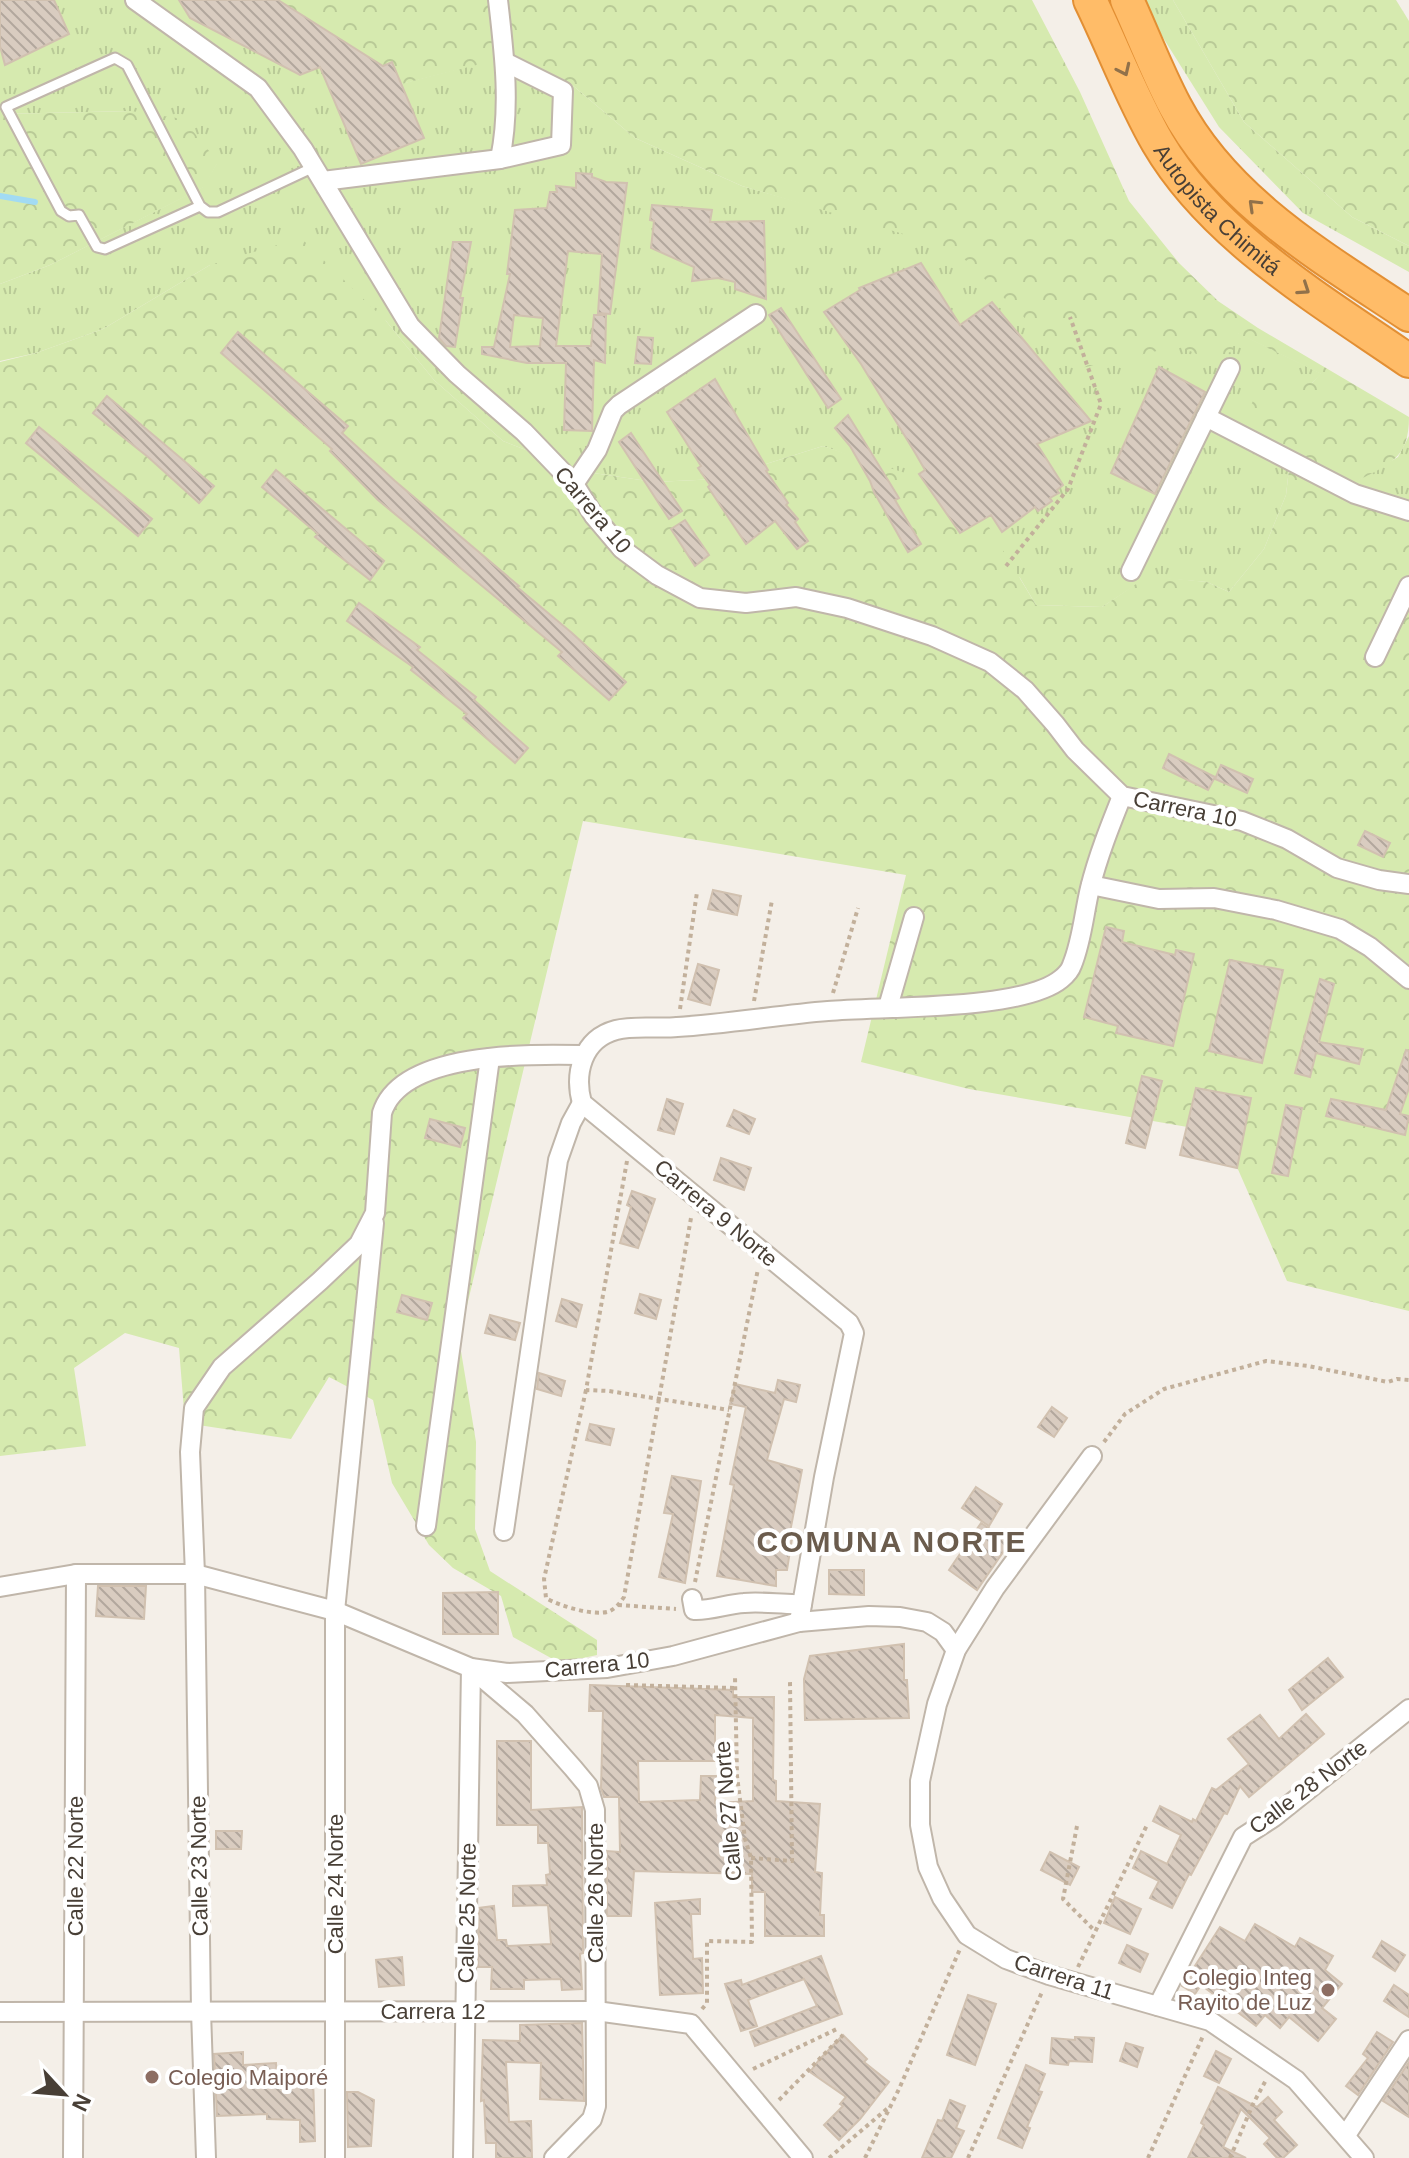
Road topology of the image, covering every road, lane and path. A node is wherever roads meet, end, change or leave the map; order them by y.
1 (135, 0) edge
2 (498, 0) edge
3 (1090, 0) edge
4 (1127, 0) edge
5 (505, 62) junction
6 (500, 159) junction
7 (318, 174) junction
8 (200, 206) junction
9 (756, 314) dead end
10 (1409, 315) edge
11 (1070, 317) dead end
12 (1409, 361) edge
13 (1230, 368) dead end
14 (1206, 417) junction
15 (574, 484) junction
16 (1409, 511) edge
17 (1006, 566) dead end
18 (1131, 571) dead end
19 (1409, 586) edge
20 (1375, 657) dead end
21 (1122, 796) junction
22 (1409, 884) edge
23 (1091, 885) junction
24 (697, 892) dead end
25 (772, 900) dead end
26 (858, 908) dead end
27 (914, 917) dead end
28 (1409, 979) edge
29 (888, 1007) junction
30 (828, 1010) junction
31 (750, 1019) junction
32 (677, 1027) junction
33 (583, 1055) junction
34 (490, 1058) junction
35 (582, 1103) junction
36 (630, 1142) junction
37 (695, 1196) junction
38 (375, 1213) junction
39 (762, 1251) junction
40 (1409, 1380) edge
41 (586, 1390) junction
42 (659, 1399) junction
43 (729, 1410) junction
44 (1092, 1456) joint
45 (426, 1526) dead end
46 (504, 1531) dead end
47 (76, 1574) junction
48 (195, 1574) junction
49 (0, 1587) edge
50 (693, 1604) junction
51 (618, 1605) junction
52 (335, 1611) junction
53 (801, 1613) junction
54 (956, 1650) junction
55 (471, 1668) junction
56 (735, 1677) dead end
57 (790, 1682) dead end
58 (612, 1685) dead end
59 (735, 1688) junction
60 (1409, 1709) edge
61 (1147, 1825) dead end
62 (1077, 1826) dead end
63 (751, 1858) junction
64 (1095, 1931) junction
65 (967, 1935) junction
66 (1084, 1953) dead end
67 (1049, 1975) junction
68 (1158, 2006) junction
69 (201, 2011) junction
70 (335, 2011) junction
71 (465, 2011) junction
72 (596, 2011) junction
73 (0, 2012) edge
74 (74, 2012) junction
75 (1210, 2021) junction
76 (691, 2024) junction
77 (839, 2028) dead end
78 (843, 2035) dead end
79 (1409, 2040) edge
80 (1275, 2063) junction
81 (736, 2077) junction
82 (890, 2106) junction
83 (766, 2113) junction
84 (1346, 2135) junction
85 (73, 2158) edge
86 (206, 2158) edge
87 (335, 2158) edge
88 (463, 2158) edge
89 (554, 2158) edge
90 (803, 2158) edge
91 (829, 2158) edge
92 (865, 2158) edge
93 (968, 2158) edge
94 (1148, 2158) edge
95 (1230, 2158) edge
96 (1364, 2158) edge

1 - 7 street, Carrera 10
2 - 5 street
3 -> 12 highway, Autopista Chimitá
10 -> 4 highway, Autopista Chimitá
5 - 6 street
5 - 6 street
6 - 7 street
7 - 8 lane
7 - 15 street, Carrera 10
8 - 8 lane
9 - 15 street
11 - 17 path
13 - 14 street
14 - 16 street
14 - 18 street
15 - 21 street, Carrera 10
19 - 20 street
21 - 22 street, Carrera 10
21 - 23 street
23 - 28 street
23 - 29 street
24 - 32 path
25 - 31 path
26 - 30 path
27 - 29 street
29 - 30 street
30 - 31 street
31 - 32 street
32 - 33 street
33 - 34 street, Calle 24 Norte
33 - 35 street
34 - 38 street, Calle 24 Norte
34 - 45 street
35 - 36 street, Carrera 9 Norte
35 - 46 street
36 - 37 street, Carrera 9 Norte
36 - 41 path
37 - 39 street, Carrera 9 Norte
37 - 42 path
38 - 48 street, Calle 23 Norte
38 - 52 street, Calle 24 Norte
39 - 43 path
39 - 53 street, Carrera 9 Norte
40 - 44 path
41 - 42 path
41 - 51 path
42 - 43 path
42 - 51 path
43 - 50 path
44 - 54 street
47 - 48 street, Carrera 10
47 - 49 street, Carrera 10
47 - 74 street, Calle 22 Norte
48 - 52 street, Carrera 10
48 - 69 street, Calle 23 Norte
50 - 51 path
50 - 53 street
52 - 55 street, Carrera 10
52 - 70 street, Calle 24 Norte
53 - 54 street, Carrera 10
53 - 55 street, Carrera 10
54 - 65 street, Carrera 11
55 - 71 street, Calle 25 Norte
55 - 72 street, Calle 26 Norte
56 - 59 path, Calle 27 Norte
57 - 63 path
58 - 59 path
59 - 63 path, Calle 27 Norte
60 - 68 street, Calle 28 Norte
61 - 64 path
62 - 64 path
63 - 76 path, Calle 27 Norte
64 - 66 path
65 - 67 street, Carrera 11
65 - 82 path
67 - 68 street, Carrera 11
67 - 93 path
68 - 75 street, Carrera 11
69 - 70 street, Carrera 12
69 - 74 street, Carrera 12
69 - 86 street, Calle 23 Norte
70 - 71 street, Carrera 12
70 - 87 street, Calle 24 Norte
71 - 72 street, Carrera 12
71 - 88 street, Calle 25 Norte
72 - 76 street, Carrera 12
72 - 89 street, Calle 26 Norte
73 - 74 street, Carrera 12
74 - 85 street, Calle 22 Norte
75 - 80 street, Carrera 11
75 - 94 path
76 - 81 street
77 - 81 path
78 - 83 path
79 - 84 street
80 - 84 street, Carrera 11
80 - 95 path
81 - 83 street
82 - 91 path
82 - 92 path
83 - 90 street
84 - 96 street, Carrera 11

